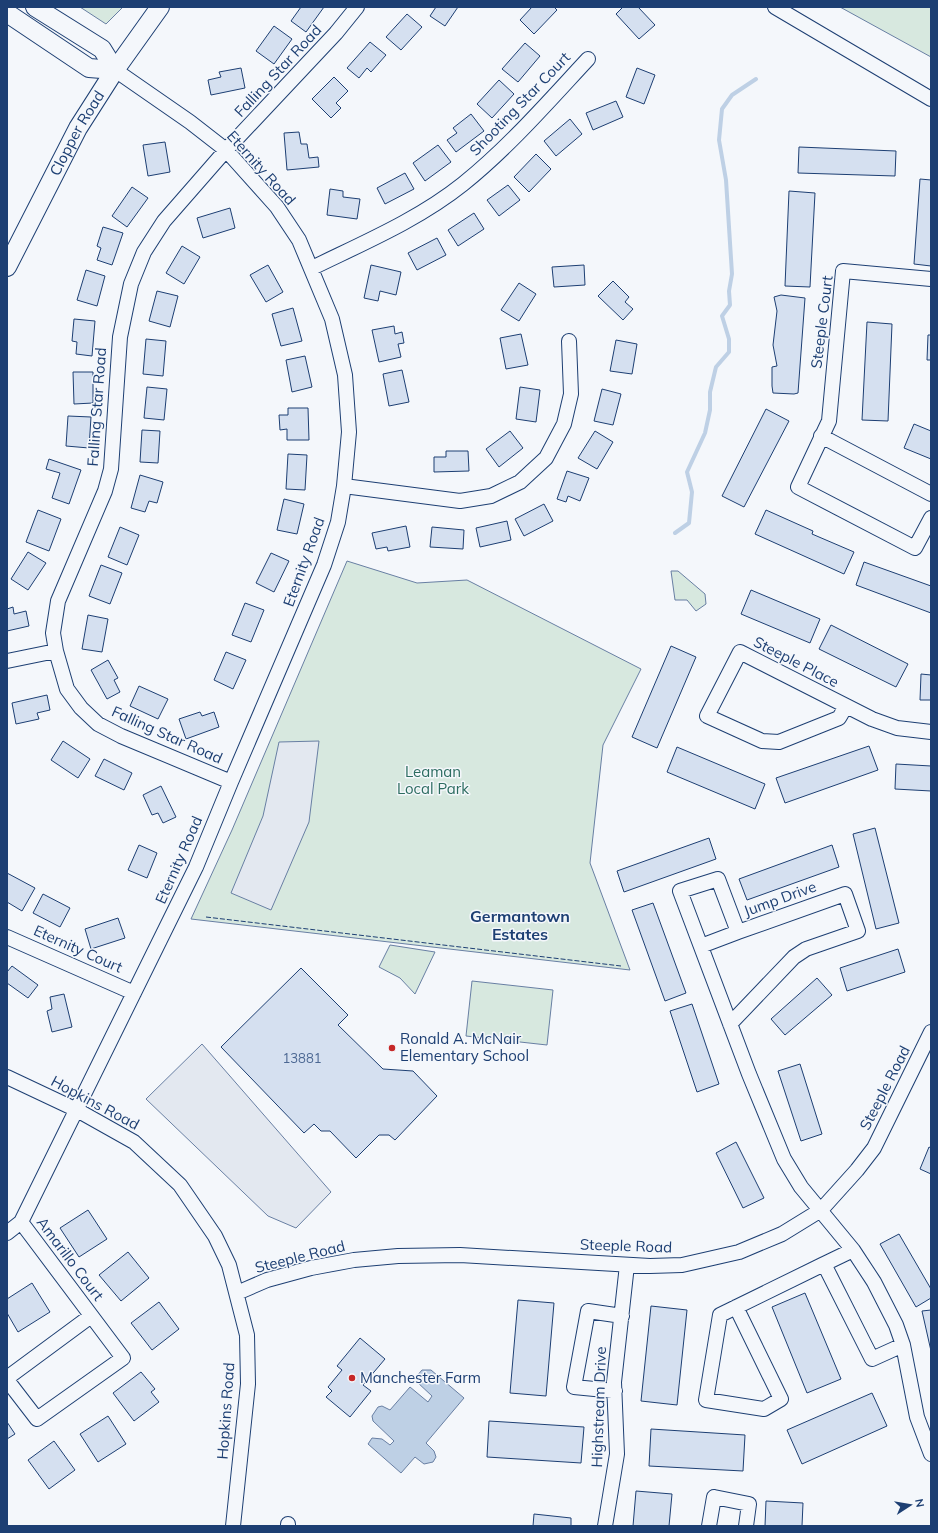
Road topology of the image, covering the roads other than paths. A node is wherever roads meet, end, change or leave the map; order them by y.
1 (35, 7) edge
2 (160, 7) edge
3 (357, 7) edge
4 (775, 7) edge
5 (7, 13) edge
6 (588, 59) dead end
7 (115, 70) junction
8 (931, 99) edge
9 (226, 150) junction
10 (7, 267) edge
11 (312, 268) junction
12 (931, 278) edge
13 (569, 341) dead end
14 (821, 436) junction
15 (344, 486) junction
16 (931, 494) edge
17 (931, 518) edge
18 (56, 651) junction
19 (7, 661) edge
20 (846, 706) junction
21 (931, 732) edge
22 (231, 782) junction
23 (738, 932) junction
24 (7, 936) edge
25 (701, 946) junction
26 (134, 993) junction
27 (730, 1024) junction
28 (931, 1032) edge
29 (928, 1049) edge
30 (7, 1077) edge
31 (77, 1110) junction
32 (821, 1210) junction
33 (21, 1222) junction
34 (7, 1233) edge
35 (853, 1250) junction
36 (824, 1264) junction
37 (627, 1265) junction
38 (237, 1293) junction
39 (736, 1307) junction
40 (91, 1316) junction
41 (622, 1316) junction
42 (902, 1345) junction
43 (7, 1379) edge
44 (615, 1391) junction
45 (931, 1454) edge
46 (233, 1526) edge
47 (605, 1526) edge
48 (709, 1526) edge
49 (746, 1526) edge

1 - 7 main road
2 - 7 main road, Clopper Road
3 - 9 street, Falling Star Road
4 - 8 street
5 - 7 main road
6 - 11 street, Shooting Star Court
7 - 9 street, Eternity Road
7 - 10 main road, Clopper Road
9 - 11 street, Eternity Road
9 - 18 street, Falling Star Road
11 - 15 street, Eternity Road
12 - 14 street, Steeple Court
13 - 15 street
14 - 16 street
14 - 17 street, Steeple Court
15 - 22 street, Eternity Road
18 - 19 street
18 - 22 street, Falling Star Road
20 - 20 street, Steeple Place
20 - 21 street, Steeple Place
22 - 26 street, Eternity Road
23 - 25 street
23 - 25 street, Jump Drive
23 - 27 street, Jump Drive
24 - 26 street, Eternity Court
25 - 27 street, Jump Drive
26 - 31 street, Eternity Road
27 - 32 street, Jump Drive
28 - 29 street, Steeple Road
29 - 32 street, Steeple Road
30 - 31 street, Hopkins Road
31 - 33 street, Eternity Road
31 - 38 street, Hopkins Road
32 - 35 street
32 - 37 street, Steeple Road
33 - 34 street
33 - 40 street, Amarillo Court
35 - 36 street
35 - 42 street
36 - 39 street
36 - 42 street
37 - 38 street, Steeple Road
37 - 41 street, Highstream Drive
38 - 46 street, Hopkins Road
39 - 39 street
40 - 43 street, Amarillo Court
40 - 43 street, Amarillo Court
41 - 44 street, Highstream Drive
41 - 44 street
42 - 45 street
44 - 47 street, Highstream Drive
48 - 49 street

